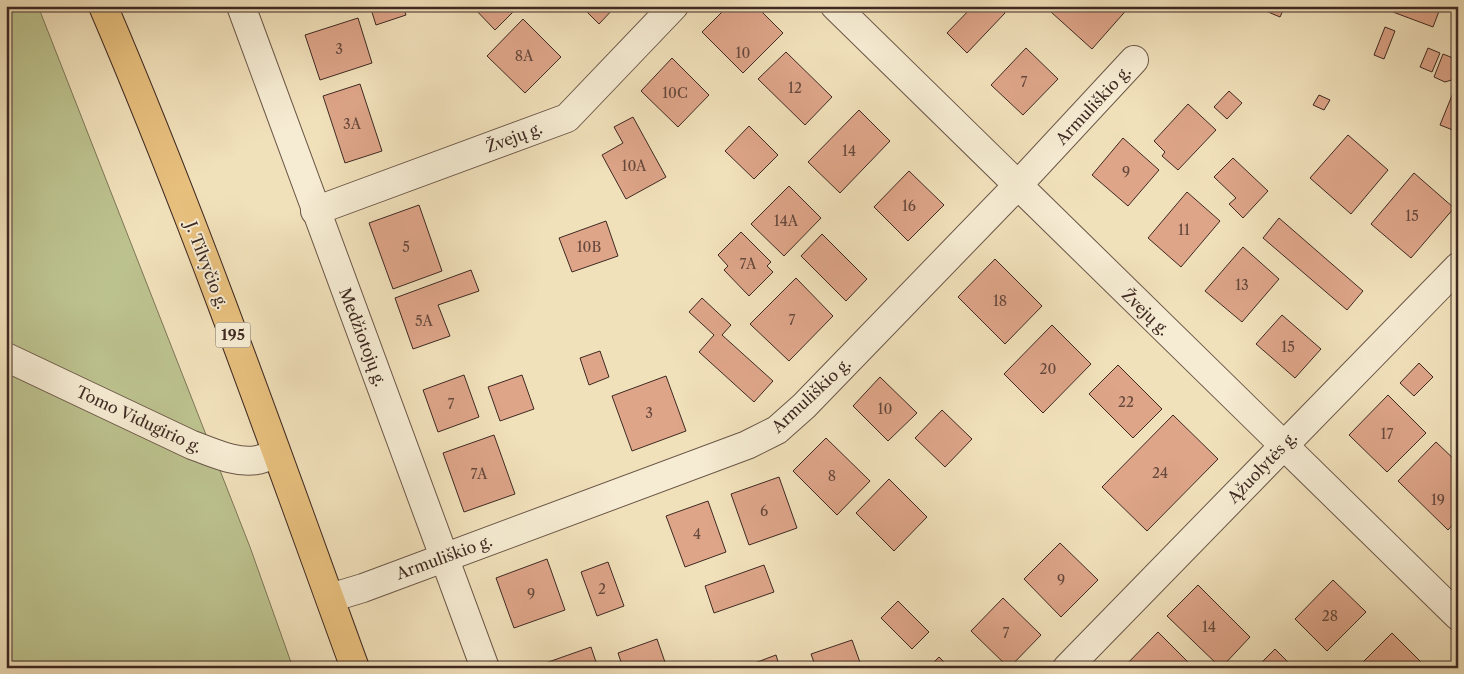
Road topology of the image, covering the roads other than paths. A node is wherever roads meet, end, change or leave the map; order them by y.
1 (103, 6) edge
2 (241, 6) edge
3 (674, 6) edge
4 (835, 6) edge
5 (1134, 60) dead end
6 (1017, 186) junction
7 (315, 211) junction
8 (1458, 267) edge
9 (6, 357) edge
10 (1283, 446) junction
11 (276, 453) junction
12 (446, 557) junction
13 (330, 598) junction
14 (1458, 616) edge
15 (356, 668) edge
16 (485, 668) edge
17 (1067, 668) edge

1 - 11 main road, J. Tilvyčio g. / 195
2 - 7 street, Medžiotojų g.
3 - 7 street, Žvejų g.
4 - 6 street, Žvejų g.
5 - 6 street, Armuliškio g.
6 - 10 street, Žvejų g.
6 - 12 street, Armuliškio g.
7 - 12 street, Medžiotojų g.
8 - 10 street, Ąžuolytės g.
9 - 11 street, Tomo Vidugirio g.
10 - 14 street, Žvejų g.
10 - 17 street, Ąžuolytės g.
11 - 13 main road, J. Tilvyčio g. / 195
12 - 13 street, Armuliškio g.
12 - 16 street, Medžiotojų g.
13 - 15 main road, J. Tilvyčio g. / 195

